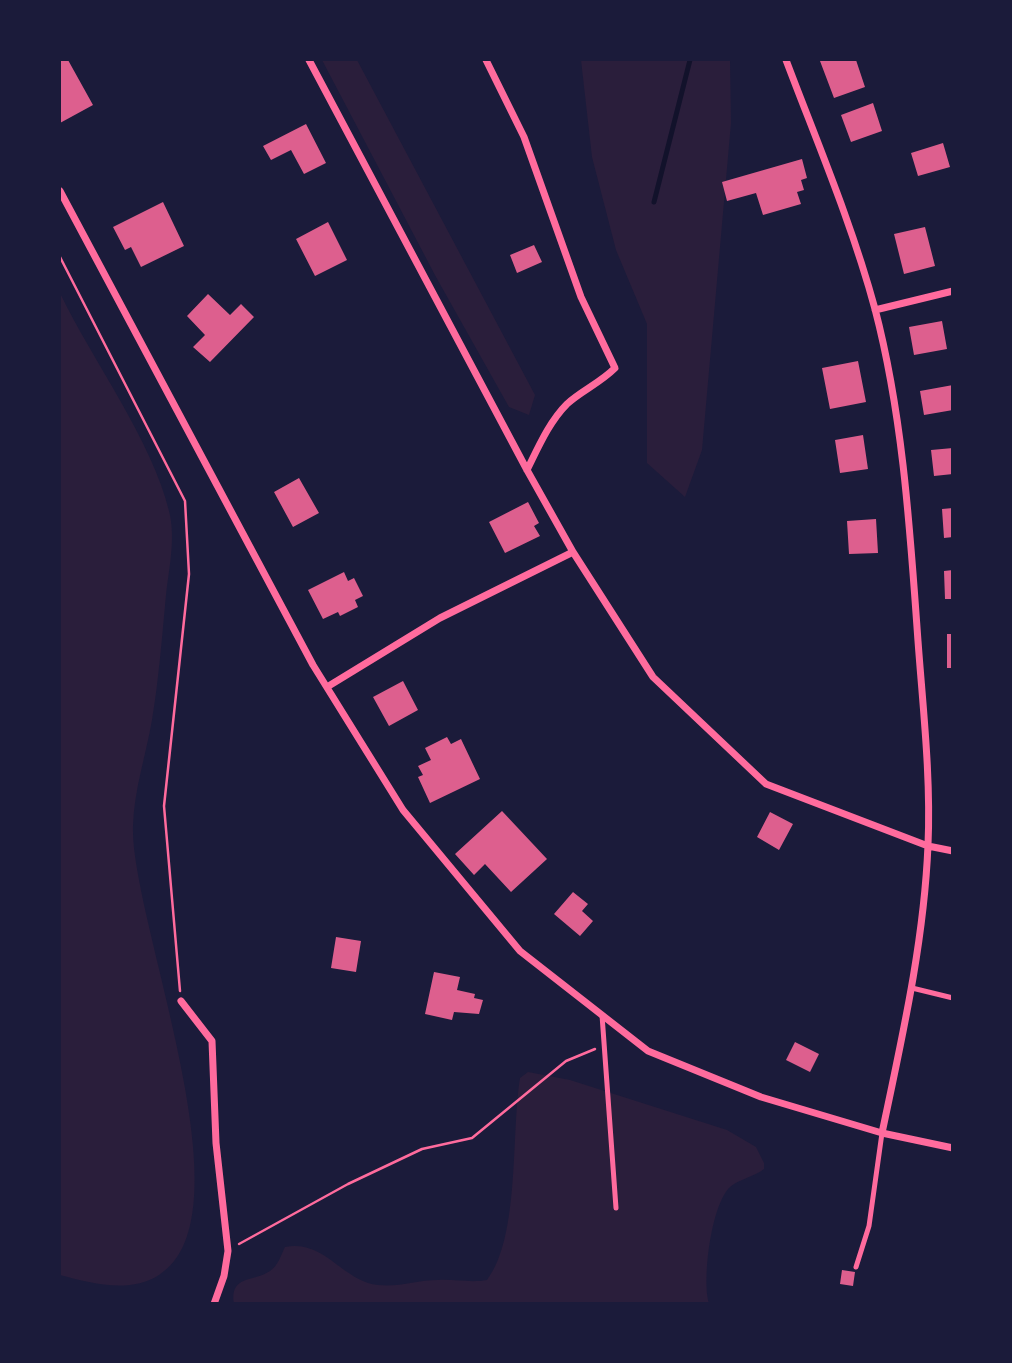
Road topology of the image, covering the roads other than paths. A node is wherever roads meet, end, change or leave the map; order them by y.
1 (309, 60) edge
2 (486, 60) edge
3 (786, 60) edge
4 (60, 191) edge
5 (953, 290) edge
6 (875, 310) junction
7 (527, 470) junction
8 (573, 552) junction
9 (327, 687) junction
10 (928, 846) junction
11 (953, 851) edge
12 (912, 988) junction
13 (953, 998) edge
14 (181, 1001) road end
15 (602, 1016) junction
16 (882, 1133) junction
17 (953, 1148) edge
18 (616, 1208) dead end
19 (856, 1267) dead end
20 (214, 1304) edge

1 - 7 street
2 - 7 street
3 - 6 street
4 - 9 street
5 - 6 street
6 - 10 street
7 - 8 street
8 - 9 street
8 - 10 street
9 - 15 street
10 - 11 street
10 - 12 street
12 - 13 lane
12 - 16 street
14 - 20 street
15 - 16 street
15 - 18 lane
16 - 17 street
16 - 19 lane

